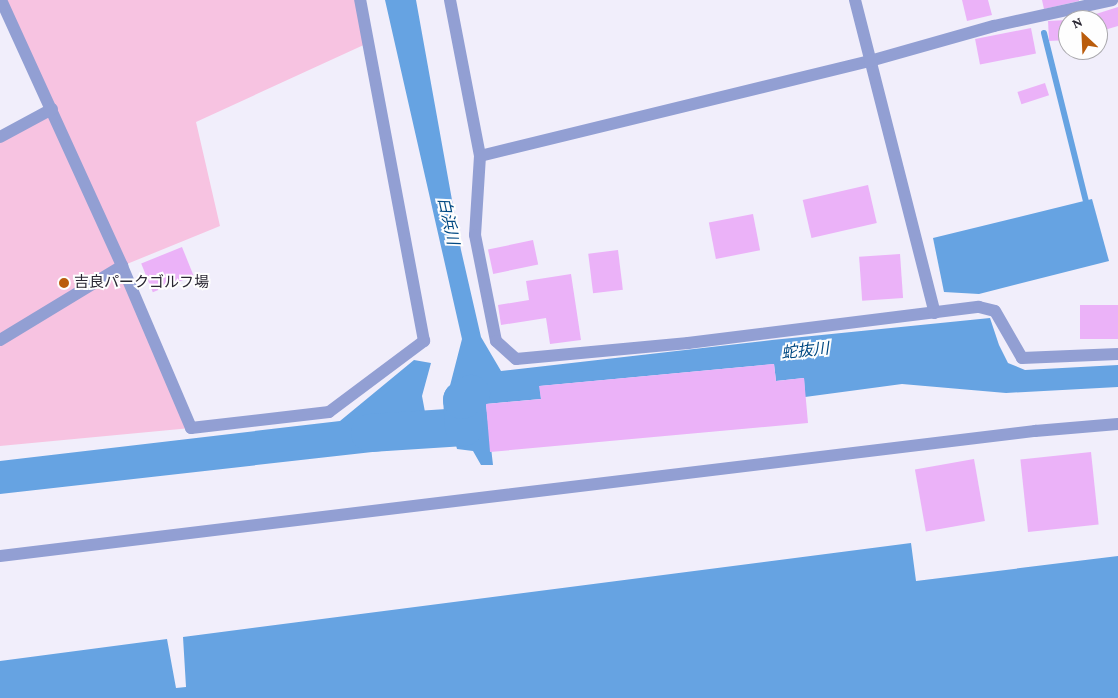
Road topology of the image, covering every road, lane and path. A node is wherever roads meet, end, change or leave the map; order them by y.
1 (1, 0) edge
2 (360, 0) edge
3 (450, 0) edge
4 (855, 0) edge
5 (1112, 0) edge
6 (870, 61) junction
7 (52, 109) junction
8 (0, 137) edge
9 (480, 156) junction
10 (122, 266) junction
11 (935, 313) junction
12 (0, 340) edge
13 (1118, 354) edge
14 (1118, 424) edge
15 (0, 556) edge

1 - 7 street
2 - 10 street
3 - 9 street
4 - 6 street
5 - 6 street
6 - 9 street
6 - 11 street
7 - 8 street
7 - 10 street
9 - 11 street
10 - 12 street
11 - 13 street
14 - 15 street

